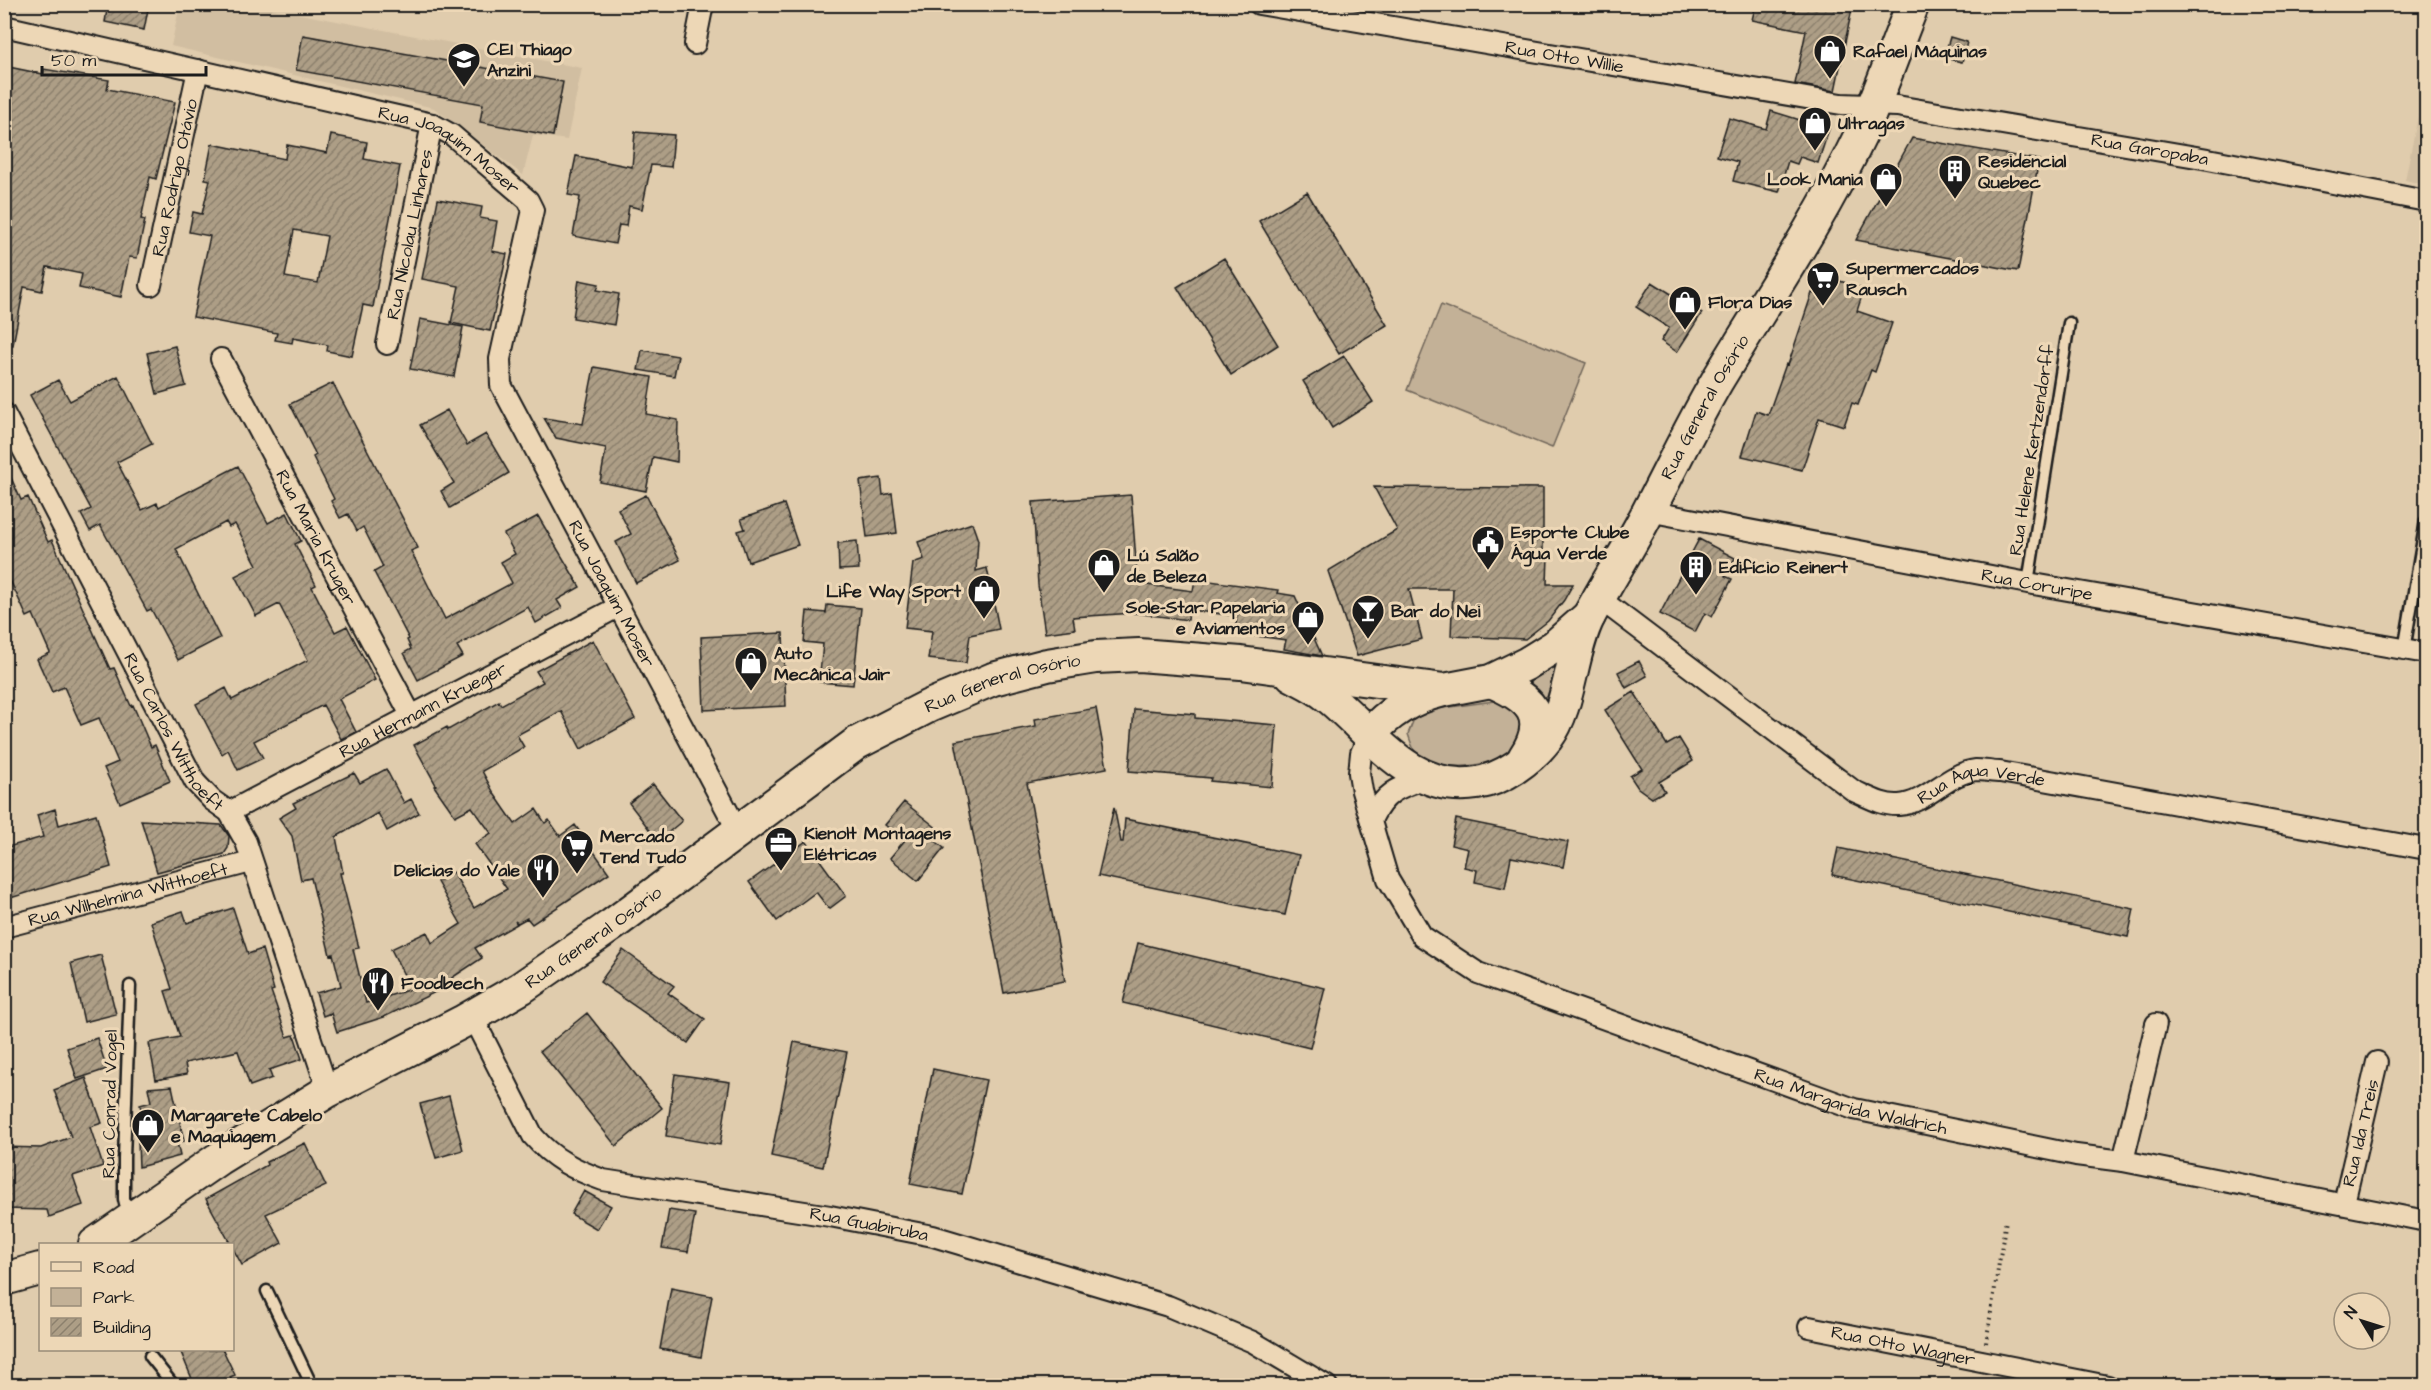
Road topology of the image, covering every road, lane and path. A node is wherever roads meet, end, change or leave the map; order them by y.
1 (703, 4) edge
2 (1259, 4) edge
3 (1913, 4) edge
4 (4, 26) edge
5 (694, 44) dead end
6 (198, 70) junction
7 (1872, 107) junction
8 (432, 124) junction
9 (2427, 201) edge
10 (151, 285) dead end
11 (2069, 323) dead end
12 (387, 344) dead end
13 (221, 359) dead end
14 (4, 413) edge
15 (1648, 511) junction
16 (2427, 521) edge
17 (2028, 583) junction
18 (618, 607) junction
19 (1595, 608) junction
20 (2404, 650) junction
21 (2427, 652) edge
22 (1279, 668) junction
23 (1491, 681) junction
24 (1444, 690) junction
25 (412, 717) junction
26 (1379, 725) junction
27 (1520, 764) junction
28 (1426, 778) junction
29 (229, 813) junction
30 (1371, 820) junction
31 (738, 831) junction
32 (2427, 849) edge
33 (251, 862) junction
34 (4, 927) edge
35 (130, 986) dead end
36 (472, 1016) junction
37 (2156, 1024) dead end
38 (2377, 1062) dead end
39 (328, 1091) junction
40 (2123, 1161) junction
41 (2344, 1203) junction
42 (2006, 1220) dead end
43 (2427, 1221) edge
44 (129, 1222) junction
45 (98, 1243) edge
46 (39, 1269) edge
47 (4, 1278) edge
48 (267, 1291) dead end
49 (1809, 1327) dead end
50 (150, 1356) dead end
51 (1982, 1361) junction
52 (2105, 1385) edge
53 (174, 1386) edge
54 (312, 1386) edge
55 (1327, 1386) edge

1 - 5 street
2 - 7 street, Rua Otto Willie
3 - 7 main road, Rua General Osório
4 - 6 street, Rua Joaquim Moser
6 - 8 street, Rua Joaquim Moser
6 - 10 street, Rua Rodrigo Otávio
7 - 9 street, Rua Garopaba
7 - 15 main road, Rua General Osório
8 - 12 street, Rua Nicolau Linhares
8 - 18 street, Rua Joaquim Moser
11 - 17 lane, Rua Helene Kertzendorff
13 - 25 street, Rua Maria Kruger
14 - 29 street, Rua Carlos Witthoeft
15 - 17 street, Rua Coruripe
15 - 19 main road, Rua General Osório
16 - 20 lane
17 - 20 street, Rua Coruripe
18 - 25 street, Rua Hermann Krueger
18 - 31 street, Rua Joaquim Moser
19 - 23 main road, Rua General Osório
19 - 27 main road, Rua General Osório
19 - 32 street, Rua Água Verde
20 - 21 street, Rua Coruripe
22 - 24 main road, Rua General Osório
22 - 26 main road, Rua General Osório
22 - 31 main road, Rua General Osório
23 - 24 main road, Rua General Osório
23 - 27 main road
24 - 26 main road
25 - 29 street, Rua Hermann Krueger
26 - 28 main road, Rua General Osório
26 - 30 street, Rua Margarida Waldrich
27 - 28 main road, Rua General Osório
28 - 30 street
29 - 33 street, Rua Carlos Witthoeft
30 - 40 street, Rua Margarida Waldrich
31 - 36 main road, Rua General Osório
33 - 34 street, Rua Wilhelmina Witthoeft
33 - 39 street, Rua Carlos Witthoeft
35 - 44 lane, Rua Conrad Vogel
36 - 39 main road, Rua General Osório
36 - 55 street, Rua Guabiruba
37 - 40 street
38 - 41 street, Rua Ida Treis
39 - 44 main road, Rua General Osório
40 - 41 street, Rua Margarida Waldrich
41 - 43 street, Rua Margarida Waldrich
42 - 51 path
44 - 45 main road, Rua General Osório
46 - 47 main road
48 - 54 lane
49 - 51 street, Rua Otto Wagner
50 - 53 lane
51 - 52 street, Rua Otto Wagner

